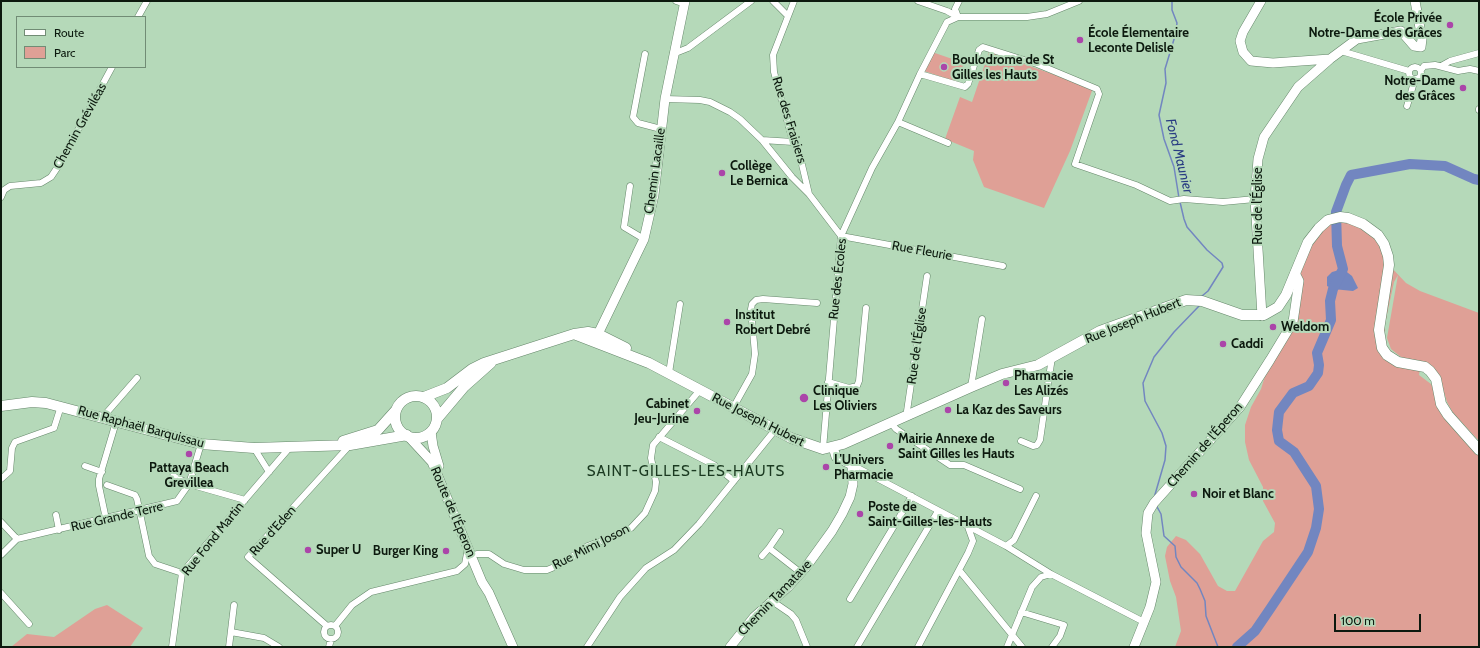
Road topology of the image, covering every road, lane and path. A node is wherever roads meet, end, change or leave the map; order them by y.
1 (147, 1) edge
2 (751, 1) edge
3 (773, 1) edge
4 (794, 1) edge
5 (918, 1) edge
6 (959, 1) edge
7 (1079, 1) edge
8 (1261, 1) edge
9 (1415, 1) edge
10 (682, 2) edge
11 (139, 16) edge
12 (788, 16) junction
13 (958, 17) junction
14 (1341, 51) junction
15 (645, 54) dead end
16 (673, 54) junction
17 (1479, 54) edge
18 (1330, 59) junction
19 (1441, 66) junction
20 (111, 68) edge
21 (1421, 70) junction
22 (1409, 71) junction
23 (1479, 71) edge
24 (920, 74) junction
25 (1415, 79) junction
26 (665, 99) junction
27 (1407, 106) dead end
28 (898, 122) junction
29 (661, 129) junction
30 (762, 140) junction
31 (793, 142) junction
32 (948, 143) dead end
33 (804, 170) junction
34 (792, 177) junction
35 (630, 186) dead end
36 (809, 194) junction
37 (1, 197) edge
38 (1255, 199) junction
39 (841, 236) junction
40 (644, 239) junction
41 (1003, 266) dead end
42 (1295, 273) junction
43 (927, 276) dead end
44 (817, 303) dead end
45 (680, 304) dead end
46 (866, 308) dead end
47 (1262, 316) junction
48 (982, 319) dead end
49 (598, 334) junction
50 (578, 336) junction
51 (1052, 357) junction
52 (497, 359) junction
53 (649, 363) junction
54 (669, 373) junction
55 (137, 378) dead end
56 (828, 382) junction
57 (971, 387) junction
58 (700, 390) junction
59 (424, 397) junction
60 (1, 406) edge
61 (61, 406) junction
62 (733, 408) junction
63 (396, 410) junction
64 (908, 416) junction
65 (102, 418) junction
66 (437, 419) junction
67 (116, 422) junction
68 (891, 423) junction
69 (775, 430) junction
70 (431, 432) junction
71 (407, 436) junction
72 (659, 437) junction
73 (1021, 441) dead end
74 (201, 444) junction
75 (330, 445) junction
76 (350, 445) junction
77 (291, 446) junction
78 (254, 448) junction
79 (828, 448) junction
80 (1479, 450) edge
81 (852, 465) junction
82 (85, 466) dead end
83 (102, 472) junction
84 (269, 472) junction
85 (173, 476) dead end
86 (1, 479) edge
87 (734, 481) junction
88 (189, 484) junction
89 (108, 485) dead end
90 (1020, 488) dead end
91 (912, 496) junction
92 (1036, 496) dead end
93 (245, 500) junction
94 (140, 511) junction
95 (938, 511) junction
96 (56, 515) dead end
97 (106, 519) junction
98 (1, 522) edge
99 (968, 527) junction
100 (58, 530) junction
101 (780, 532) dead end
102 (463, 534) junction
103 (17, 539) junction
104 (1006, 546) junction
105 (468, 547) junction
106 (769, 548) junction
107 (477, 554) junction
108 (1, 555) edge
109 (762, 556) dead end
110 (959, 570) junction
111 (182, 573) junction
112 (801, 573) junction
113 (1051, 574) junction
114 (1, 593) edge
115 (489, 593) junction
116 (850, 599) dead end
117 (772, 601) junction
118 (234, 605) dead end
119 (1022, 612) junction
120 (1144, 622) junction
121 (29, 624) dead end
122 (327, 626) junction
123 (335, 626) junction
124 (231, 632) junction
125 (1012, 634) junction
126 (331, 639) junction
127 (172, 647) edge
128 (229, 647) edge
129 (278, 647) edge
130 (329, 647) edge
131 (513, 647) edge
132 (587, 647) edge
133 (730, 647) edge
134 (807, 647) edge
135 (857, 647) edge
136 (918, 647) edge
137 (1007, 647) edge
138 (1022, 647) edge
139 (1052, 647) edge
140 (1134, 647) edge

1 - 11 street
2 - 16 street
3 - 12 street
4 - 12 street, Rue des Fraisiers
5 - 13 street
6 - 13 street
7 - 13 street
8 - 18 street
9 - 14 street, Rue de l'Église
10 - 16 street, Chemin Lacaille
12 - 31 street, Rue des Fraisiers
13 - 24 street, Rue des Écoles
14 - 18 street, Rue de l'Église
14 - 22 street
15 - 29 street
16 - 26 street, Chemin Lacaille
17 - 19 street
18 - 38 street, Rue de l'Église
19 - 21 street
19 - 23 street
20 - 37 street, Chemin Gréviléas
21 - 22 street
21 - 25 street
22 - 25 street
24 - 28 street, Rue des Écoles
24 - 38 street
25 - 27 street
26 - 29 street, Chemin Lacaille
26 - 30 street
28 - 32 street
28 - 39 street, Rue des Écoles
29 - 40 street, Chemin Lacaille
30 - 31 street
30 - 34 street
31 - 33 street, Rue des Fraisiers
33 - 34 street
33 - 36 street, Rue des Fraisiers
34 - 36 street
35 - 40 street
36 - 39 street
38 - 47 street, Rue de l'Église
39 - 41 street, Rue Fleurie
39 - 56 street, Rue des Écoles
40 - 49 street, Chemin Lacaille
42 - 47 main road
42 - 80 main road
42 - 120 street, Chemin de l'Éperon
43 - 64 street, Rue de l'Église
44 - 62 street
45 - 54 street
46 - 56 street
47 - 51 main road, Rue Joseph Hubert
48 - 57 street
49 - 50 main road, Rue Joseph Hubert
49 - 53 main road, Rue Joseph Hubert
50 - 52 main road, Rue Joseph Hubert
50 - 53 main road, Rue Joseph Hubert
51 - 57 main road, Rue Joseph Hubert
51 - 73 street
52 - 59 main road, Rue Joseph Hubert
52 - 66 main road, Rue Joseph Hubert
53 - 54 main road, Rue Joseph Hubert
54 - 58 main road, Rue Joseph Hubert
55 - 65 street
56 - 79 street, Rue des Écoles
57 - 64 main road, Rue Joseph Hubert
58 - 62 main road, Rue Joseph Hubert
58 - 72 street, Rue Mimi Joson
59 - 63 main road
59 - 66 main road
60 - 61 main road, Rue Raphaël Barquissau
61 - 65 main road, Rue Raphaël Barquissau
61 - 86 street
62 - 69 main road, Rue Joseph Hubert
63 - 71 main road
63 - 75 main road, Rue Raphaël Barquissau
64 - 68 main road, Rue Joseph Hubert
65 - 67 main road, Rue Raphaël Barquissau
66 - 70 main road
67 - 74 main road, Rue Raphaël Barquissau
67 - 83 street
68 - 79 main road, Rue Joseph Hubert
68 - 90 street
69 - 79 main road, Rue Joseph Hubert
69 - 87 street
70 - 71 main road
70 - 107 street, Route de l'Éperon
71 - 76 main road, Rue Raphaël Barquissau
71 - 102 street, Route de l'Éperon
72 - 87 street
72 - 107 street, Rue Mimi Joson
74 - 78 main road, Rue Raphaël Barquissau
74 - 88 street, Rue Grande Terre
75 - 76 main road, Rue Raphaël Barquissau
75 - 77 main road, Rue Raphaël Barquissau
76 - 122 street, Rue d'Eden
77 - 78 main road, Rue Raphaël Barquissau
77 - 84 street, Rue Fond Martin
78 - 84 street
79 - 81 street
81 - 91 street
81 - 112 street, Chemin Tamatave
82 - 83 street
83 - 97 street
84 - 93 street, Rue Fond Martin
85 - 88 street
87 - 132 street
88 - 93 street
88 - 94 street, Rue Grande Terre
89 - 94 street
91 - 95 street
91 - 116 street
92 - 104 street
93 - 111 street, Rue Fond Martin
94 - 97 street, Rue Grande Terre
94 - 111 street
95 - 99 street
95 - 135 street
96 - 100 street
97 - 100 street, Rue Grande Terre
98 - 103 street
99 - 104 street
99 - 110 street
100 - 103 street, Rue Grande Terre
101 - 106 street
102 - 105 street, Route de l'Éperon
102 - 107 street
103 - 108 street
104 - 113 street
105 - 115 street, Route de l'Éperon
105 - 123 street
106 - 109 street
106 - 112 street
107 - 115 street, Route de l'Éperon
110 - 125 street
110 - 136 street
111 - 127 street, Rue Fond Martin
112 - 117 street, Chemin Tamatave
113 - 119 street
113 - 120 street
114 - 121 street
115 - 131 street, Route de l'Éperon
117 - 133 street, Chemin Tamatave
117 - 134 street
118 - 124 street
119 - 125 street
119 - 139 street
120 - 140 street, Chemin de l'Éperon
122 - 123 street
122 - 126 street
123 - 126 street
124 - 128 street
124 - 129 street
125 - 137 street
125 - 138 street
126 - 130 street

